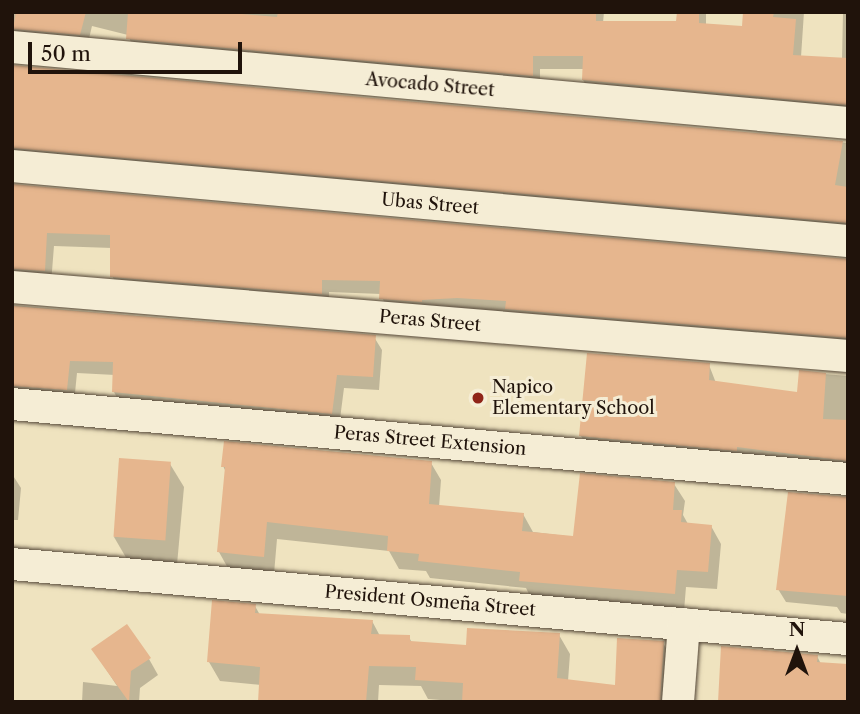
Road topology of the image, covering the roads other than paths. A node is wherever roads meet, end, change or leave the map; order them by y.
1 (12, 47) edge
2 (848, 123) edge
3 (12, 166) edge
4 (848, 241) edge
5 (12, 287) edge
6 (848, 356) edge
7 (12, 404) edge
8 (848, 480) edge
9 (12, 564) edge
10 (684, 624) junction
11 (848, 639) edge
12 (678, 702) edge

1 - 2 street, Avocado Street
3 - 4 street, Ubas Street
5 - 6 street, Peras Street
7 - 8 street, Peras Street Extension
9 - 10 street, President Osmeña Street
10 - 11 street, President Osmeña Street
10 - 12 street

